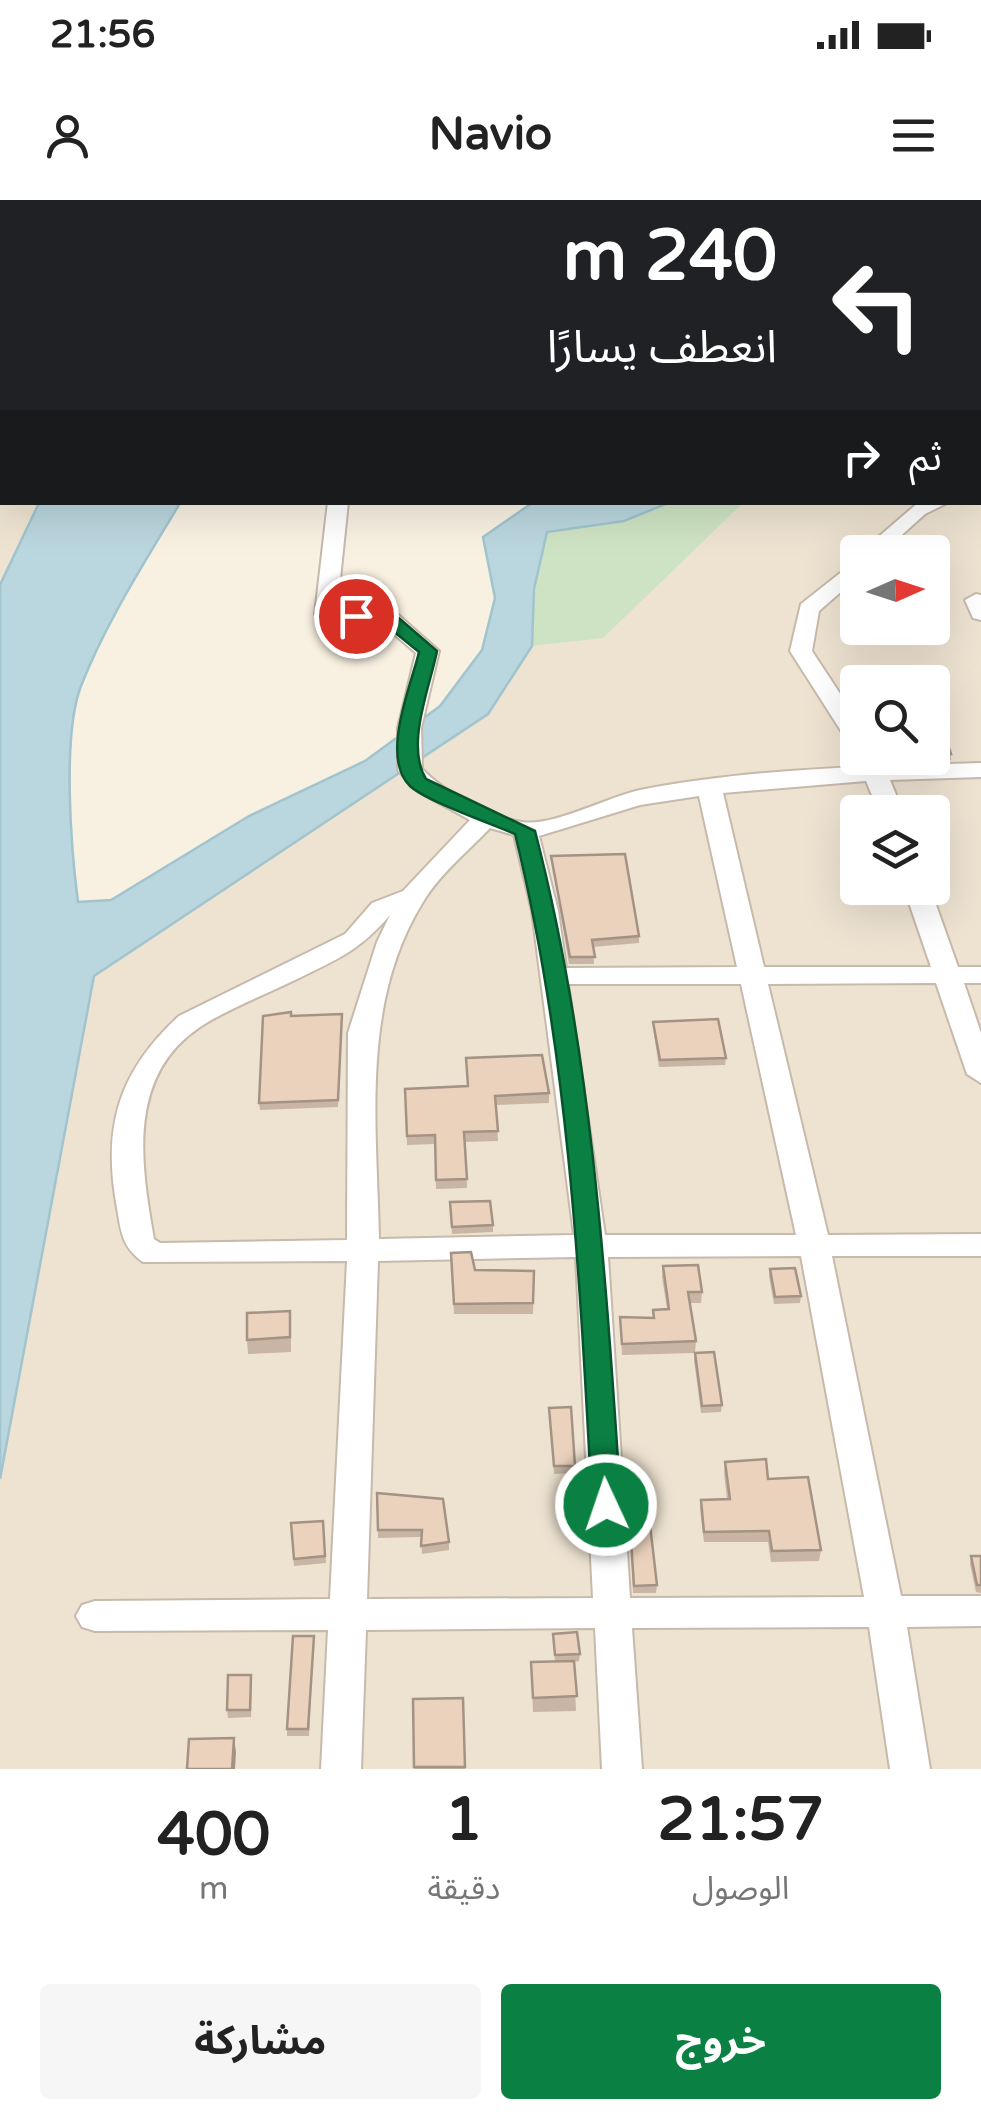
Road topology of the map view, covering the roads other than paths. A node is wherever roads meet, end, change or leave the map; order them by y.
1 (338, 505) edge
2 (931, 505) edge
3 (890, 535) edge
4 (840, 581) edge
5 (840, 712) edge
6 (950, 769) edge
7 (840, 770) edge
8 (981, 770) edge
9 (710, 789) junction
10 (486, 817) junction
11 (525, 831) junction
12 (412, 897) junction
13 (923, 905) edge
14 (946, 974) junction
15 (981, 975) edge
16 (553, 976) junction
17 (752, 978) junction
18 (981, 1074) edge
19 (981, 1245) edge
20 (591, 1246) junction
21 (815, 1248) junction
22 (363, 1251) junction
23 (981, 1611) edge
24 (886, 1614) junction
25 (348, 1615) junction
26 (95, 1616) dead end
27 (613, 1616) junction
28 (341, 1769) edge
29 (622, 1769) edge
30 (910, 1769) edge

1 - 10 street
2 - 3 street
4 - 5 street
6 - 8 street
7 - 9 street
9 - 11 street
9 - 17 street
10 - 11 street
10 - 12 street
11 - 16 street
12 - 22 street
12 - 22 street
13 - 14 street
14 - 15 street
14 - 17 street
14 - 18 street
16 - 17 street
16 - 20 street
17 - 21 street
19 - 21 street
20 - 21 street
20 - 22 street
20 - 27 street
21 - 24 street
22 - 25 street
23 - 24 street
24 - 27 street
24 - 30 street
25 - 26 street
25 - 27 street
25 - 28 street
27 - 29 street

